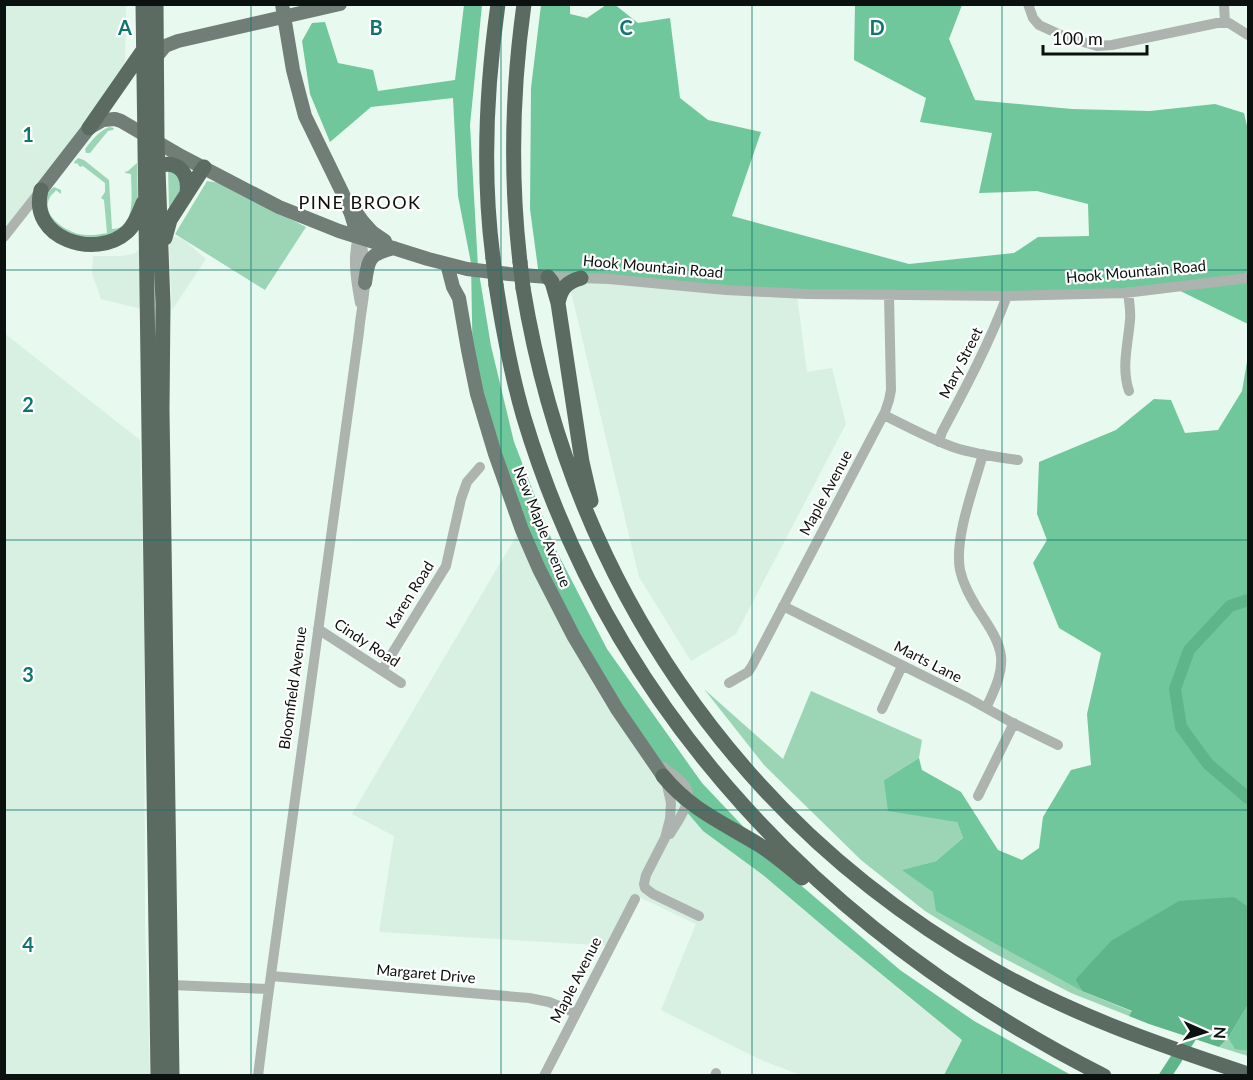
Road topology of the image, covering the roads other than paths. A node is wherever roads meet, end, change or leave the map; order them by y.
1 (143, 4) edge
2 (156, 4) edge
3 (340, 4) edge
4 (498, 4) edge
5 (524, 4) edge
6 (1028, 4) edge
7 (1224, 4) edge
8 (283, 11) edge
9 (1225, 23) junction
10 (156, 27) junction
11 (1248, 35) edge
12 (178, 41) junction
13 (150, 53) junction
14 (89, 128) junction
15 (151, 138) junction
16 (204, 167) junction
17 (152, 169) junction
18 (40, 190) junction
19 (342, 192) junction
20 (188, 193) junction
21 (146, 195) junction
22 (324, 225) junction
23 (4, 237) edge
24 (358, 237) junction
25 (394, 248) junction
26 (162, 255) junction
27 (447, 264) junction
28 (467, 269) junction
29 (548, 277) junction
30 (581, 278) junction
31 (1248, 278) edge
32 (366, 284) junction
33 (1128, 292) junction
34 (889, 295) junction
35 (1007, 296) junction
36 (459, 298) junction
37 (558, 303) junction
38 (361, 306) junction
39 (1129, 391) dead end
40 (884, 415) junction
41 (939, 442) junction
42 (983, 454) junction
43 (1018, 460) dead end
44 (480, 467) dead end
45 (617, 578) junction
46 (783, 606) junction
47 (318, 629) junction
48 (902, 666) junction
49 (382, 670) junction
50 (729, 682) dead end
51 (401, 683) dead end
52 (986, 708) junction
53 (882, 709) dead end
54 (1014, 723) junction
55 (1058, 745) dead end
56 (645, 748) junction
57 (663, 776) junction
58 (978, 796) dead end
59 (688, 801) junction
60 (661, 846) junction
61 (635, 899) dead end
62 (699, 916) dead end
63 (906, 953) junction
64 (271, 976) junction
65 (171, 985) junction
66 (269, 989) junction
67 (576, 1013) junction
68 (158, 1032) junction
69 (1248, 1074) edge
70 (262, 1075) edge
71 (152, 1076) edge
72 (158, 1076) edge
73 (172, 1076) edge
74 (544, 1076) edge
75 (1104, 1076) edge

1 - 13 highway
2 - 10 highway
3 - 8 main road
4 - 63 highway, bridge
5 - 45 highway, bridge
6 - 9 street
7 - 9 street
8 - 12 main road
8 - 19 main road, Bloomfield Avenue
9 - 11 street
10 - 12 main road
10 - 13 highway
12 - 13 main road
13 - 14 highway
13 - 15 highway
14 - 15 main road, Hook Mountain Road
14 - 18 main road
15 - 16 main road, Hook Mountain Road
15 - 17 highway
16 - 20 highway
16 - 22 main road, Hook Mountain Road
17 - 20 highway
17 - 21 highway
17 - 26 highway
18 - 21 highway
18 - 23 street
19 - 22 main road
19 - 24 main road, Bloomfield Avenue
19 - 25 main road
20 - 26 highway
21 - 68 highway
22 - 24 main road, Hook Mountain Road
24 - 25 main road, Hook Mountain Road
24 - 32 street, Bloomfield Avenue
24 - 38 street, Bloomfield Avenue
25 - 27 main road, Hook Mountain Road
25 - 32 main road
26 - 65 highway
27 - 28 main road, Hook Mountain Road
27 - 36 main road, New Maple Avenue
28 - 29 main road, Hook Mountain Road
28 - 36 main road, New Maple Avenue
29 - 30 street, Hook Mountain Road
29 - 37 highway
30 - 34 street, Hook Mountain Road
30 - 37 highway
31 - 33 street, Hook Mountain Road
32 - 38 street, Bloomfield Avenue
33 - 35 street, Hook Mountain Road
33 - 39 street
34 - 35 street, Hook Mountain Road
34 - 40 street, Maple Avenue
35 - 41 street, Mary Street
36 - 56 main road, New Maple Avenue
37 - 45 highway
38 - 47 street, Bloomfield Avenue
40 - 41 street
40 - 46 street, Maple Avenue
41 - 42 street
42 - 43 street
42 - 52 street
44 - 49 street, Karen Road
45 - 69 highway
46 - 48 street, Marts Lane
46 - 50 street, Maple Avenue
47 - 49 street, Cindy Road
47 - 64 street, Bloomfield Avenue
48 - 52 street, Marts Lane
48 - 53 street
49 - 51 street, Cindy Road
52 - 54 street, Marts Lane
54 - 55 street, Marts Lane
54 - 58 street
56 - 57 main road, New Maple Avenue
56 - 59 street, New Maple Avenue
57 - 59 highway
57 - 60 street
59 - 60 street
59 - 63 highway
60 - 62 street
61 - 67 street, Maple Avenue
63 - 75 highway
64 - 66 street, Bloomfield Avenue
64 - 67 street, Margaret Drive
65 - 66 street
65 - 73 highway
66 - 70 street, Bloomfield Avenue
67 - 74 street, Maple Avenue
68 - 71 highway
68 - 72 highway

